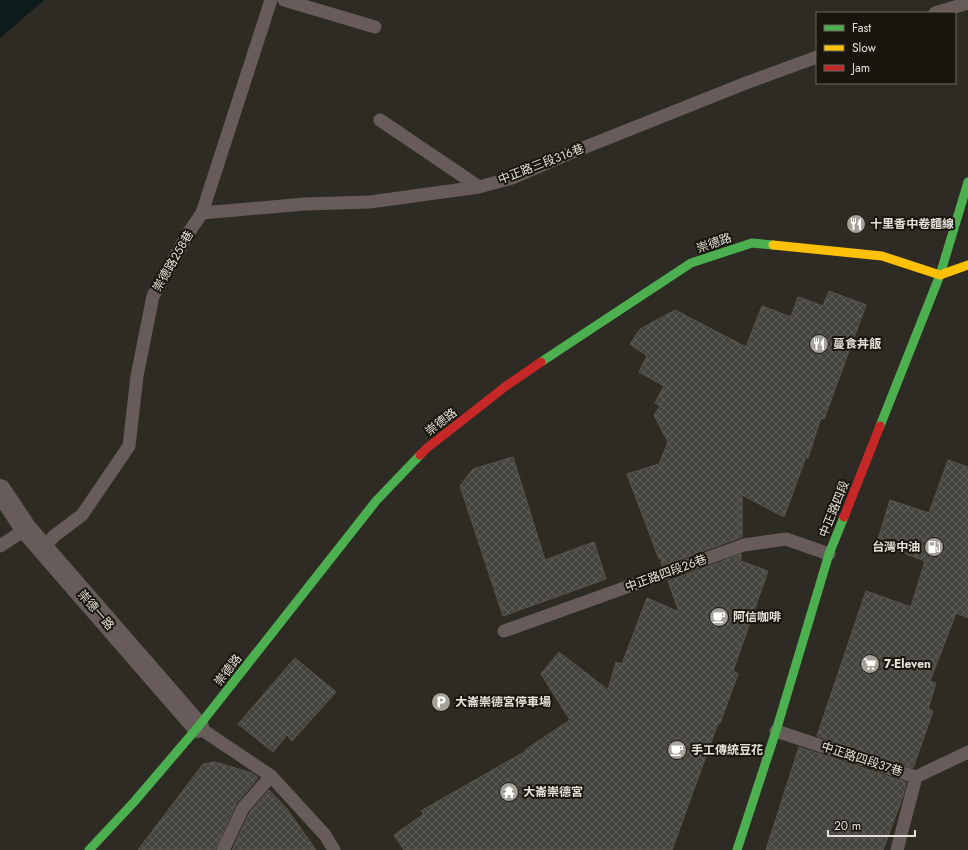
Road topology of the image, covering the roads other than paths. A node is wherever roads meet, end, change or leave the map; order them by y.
1 (271, 0) edge
2 (284, 0) edge
3 (968, 3) edge
4 (938, 12) edge
5 (375, 27) dead end
6 (816, 57) edge
7 (380, 120) dead end
8 (968, 182) edge
9 (479, 187) junction
10 (202, 213) junction
11 (968, 266) edge
12 (940, 275) junction
13 (0, 490) edge
14 (26, 529) junction
15 (0, 546) edge
16 (43, 549) junction
17 (829, 554) junction
18 (504, 631) dead end
19 (198, 727) junction
20 (776, 731) junction
21 (968, 752) edge
22 (271, 776) junction
23 (916, 777) junction
24 (89, 850) edge
25 (223, 850) edge
26 (334, 850) edge
27 (737, 850) edge
28 (897, 850) edge

1 - 10 lane, 崇德路258巷
2 - 5 lane
3 - 4 lane
6 - 9 lane, 中正路三段316巷
7 - 9 lane
8 - 12 street, 中正路四段
9 - 10 lane, 中正路三段316巷
10 - 16 lane, 崇德路258巷
11 - 12 street
12 - 17 street, 中正路四段
12 - 19 street, 崇德路
13 - 14 street, 崇德一路
14 - 15 lane
14 - 16 street, 崇德一路
16 - 19 street, 崇德一路
17 - 18 lane, 中正路四段26巷
17 - 20 street, 中正路四段
19 - 22 lane
19 - 24 street, 崇德路
20 - 23 lane, 中正路四段37巷
20 - 27 street, 中正路四段
21 - 23 lane, 中正路四段37巷
22 - 25 lane
22 - 26 lane
23 - 28 lane

